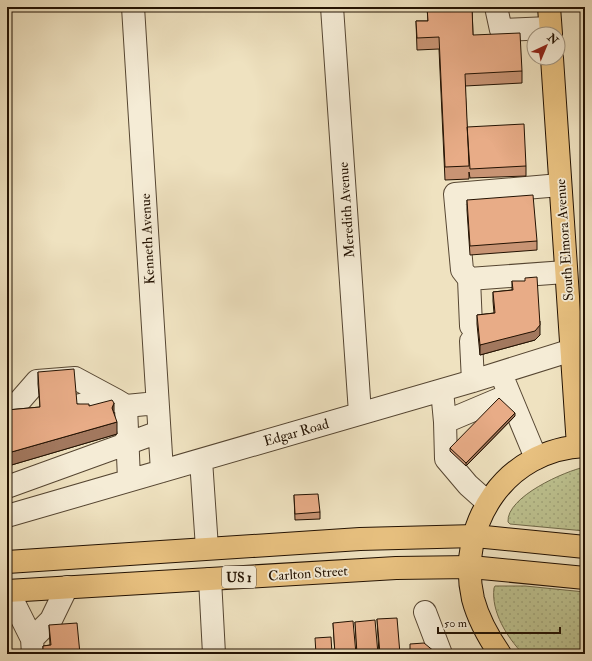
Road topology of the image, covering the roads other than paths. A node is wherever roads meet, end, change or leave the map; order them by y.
1 (133, 7) edge
2 (332, 7) edge
3 (496, 7) edge
4 (550, 23) edge
5 (553, 66) edge
6 (560, 185) junction
7 (565, 272) junction
8 (469, 279) junction
9 (578, 349) edge
10 (501, 373) junction
11 (473, 381) junction
12 (442, 390) junction
13 (509, 395) junction
14 (157, 403) junction
15 (76, 406) edge
16 (40, 409) edge
17 (8, 412) edge
18 (121, 413) junction
19 (360, 413) junction
20 (445, 422) junction
21 (159, 432) junction
22 (128, 443) junction
23 (581, 446) edge
24 (536, 458) junction
25 (201, 460) junction
26 (162, 471) junction
27 (129, 480) junction
28 (7, 487) edge
29 (488, 502) junction
30 (7, 516) edge
31 (475, 536) junction
32 (585, 547) edge
33 (207, 548) junction
34 (8, 561) edge
35 (471, 567) junction
36 (585, 578) edge
37 (210, 579) junction
38 (67, 587) junction
39 (8, 591) edge
40 (425, 612) dead end
41 (33, 647) edge
42 (214, 654) edge
43 (441, 654) edge
44 (500, 654) edge

1 - 14 street, Kenneth Avenue
2 - 19 street, Meredith Avenue
3 - 4 street
5 - 6 main road, South Elmora Avenue
6 - 7 main road, South Elmora Avenue
6 - 8 street
7 - 8 street
7 - 9 main road, South Elmora Avenue
8 - 11 street
9 - 10 street, Edgar Road
9 - 23 main road, South Elmora Avenue
10 - 11 street, Edgar Road
10 - 13 street
11 - 12 street, Edgar Road
12 - 19 street, Edgar Road
12 - 20 street
13 - 20 street
13 - 24 street
14 - 18 street
14 - 21 street, Kenneth Avenue
15 - 18 street
16 - 17 street
17 - 18 street
18 - 22 street
19 - 25 street, Edgar Road
20 - 29 street
21 - 22 street
21 - 26 street, Kenneth Avenue
22 - 27 street
22 - 28 street
23 - 24 main road
24 - 29 main road
25 - 26 street, Edgar Road
25 - 33 street
26 - 27 street, Edgar Road
27 - 30 street, Edgar Road
29 - 31 main road
31 - 32 main road
31 - 33 main road, US 1
31 - 35 main road
33 - 34 main road, US 1
35 - 36 main road, Carlton Street / US 1
35 - 37 main road, Carlton Street / US 1
35 - 44 main road
37 - 38 main road, Carlton Street / US 1
37 - 42 street
38 - 39 main road, Carlton Street / US 1
38 - 41 street
39 - 41 street
40 - 43 street

